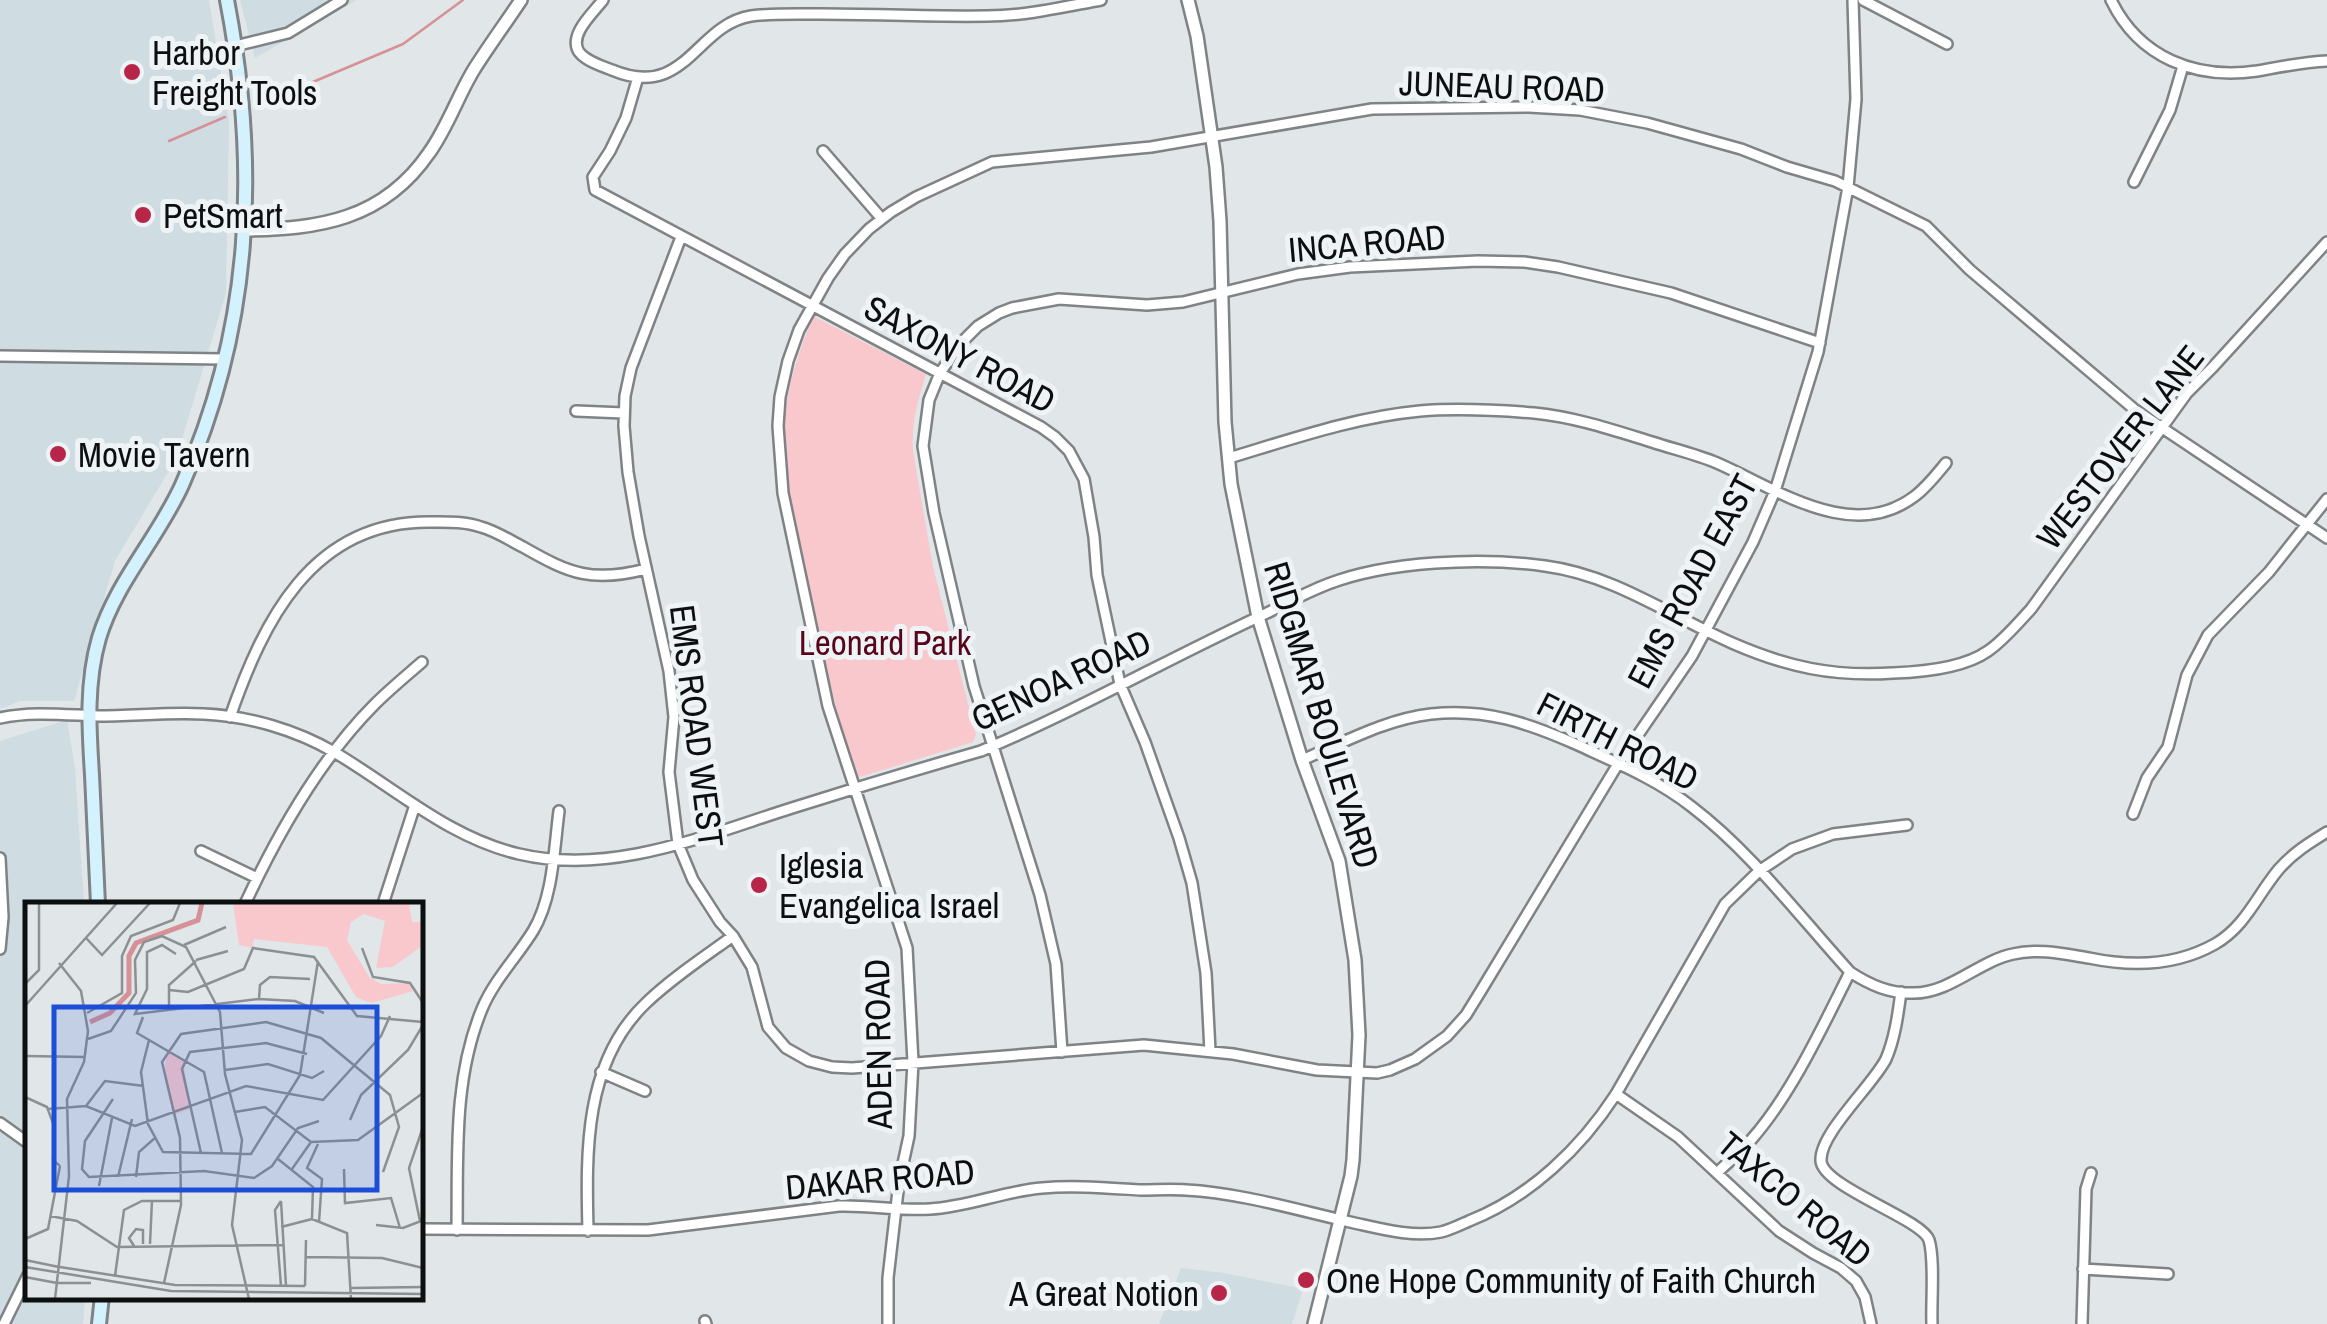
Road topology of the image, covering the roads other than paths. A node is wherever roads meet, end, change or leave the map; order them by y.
1 (227, 0) edge
2 (342, 0) edge
3 (520, 0) edge
4 (602, 0) edge
5 (824, 0) edge
6 (1100, 0) edge
7 (1188, 0) edge
8 (1853, 0) edge
9 (1863, 0) edge
10 (2111, 0) edge
11 (824, 14) junction
12 (1947, 44) dead end
13 (235, 46) junction
14 (2327, 60) edge
15 (2183, 66) junction
16 (638, 77) junction
17 (1212, 136) junction
18 (823, 151) dead end
19 (2134, 182) dead end
20 (1848, 187) junction
21 (882, 219) junction
22 (244, 230) junction
23 (681, 237) junction
24 (2327, 242) edge
25 (1222, 292) junction
26 (813, 306) junction
27 (1820, 343) junction
28 (0, 356) edge
29 (224, 359) junction
30 (940, 373) junction
31 (576, 411) dead end
32 (624, 412) junction
33 (2162, 427) junction
34 (1229, 458) junction
35 (1946, 463) dead end
36 (1776, 491) junction
37 (2327, 499) edge
38 (2307, 524) junction
39 (2327, 538) edge
40 (646, 569) junction
41 (2040, 598) joint
42 (1258, 616) junction
43 (1706, 630) junction
44 (422, 662) dead end
45 (1120, 684) junction
46 (89, 716) junction
47 (230, 717) junction
48 (0, 718) edge
49 (992, 746) junction
50 (334, 752) junction
51 (1302, 760) junction
52 (1618, 764) junction
53 (854, 788) junction
54 (415, 805) junction
55 (559, 812) dead end
56 (2132, 814) dead end
57 (1907, 825) dead end
58 (2327, 832) edge
59 (678, 844) junction
60 (201, 851) dead end
61 (0, 858) edge
62 (552, 859) junction
63 (1758, 871) junction
64 (258, 878) junction
65 (98, 902) edge
66 (246, 902) edge
67 (384, 902) edge
68 (733, 936) junction
69 (0, 948) edge
70 (1850, 972) junction
71 (1901, 992) junction
72 (1210, 1051) junction
73 (1062, 1052) junction
74 (913, 1062) junction
75 (602, 1072) junction
76 (1357, 1072) junction
77 (645, 1091) dead end
78 (1616, 1094) junction
79 (0, 1123) edge
80 (25, 1141) edge
81 (1717, 1173) junction
82 (2091, 1173) dead end
83 (896, 1207) junction
84 (1340, 1220) junction
85 (422, 1229) edge
86 (457, 1230) junction
87 (588, 1230) junction
88 (2084, 1269) junction
89 (2168, 1274) dead end
90 (25, 1281) edge
91 (102, 1299) edge
92 (4, 1324) edge
93 (100, 1324) edge
94 (888, 1324) edge
95 (1314, 1324) edge
96 (1871, 1324) edge
97 (1932, 1324) edge
98 (2082, 1324) edge

1 - 13 main road
2 - 13 street
3 - 22 street
4 - 16 street
5 - 11 street
6 - 11 street
7 - 17 street, RIDGMAR BOULEVARD
8 - 20 street, EMS ROAD EAST
9 - 12 street
10 - 15 street
11 - 16 street
13 - 22 main road
14 - 15 street
15 - 19 street
16 - 23 street, SAXONY ROAD
17 - 20 street, JUNEAU ROAD
17 - 21 street, JUNEAU ROAD
17 - 25 street, RIDGMAR BOULEVARD
18 - 21 street
20 - 27 street, EMS ROAD EAST
20 - 33 street, JUNEAU ROAD
21 - 26 street, JUNEAU ROAD
22 - 29 main road
23 - 26 street, SAXONY ROAD
23 - 32 street, EMS ROAD WEST
24 - 33 street, WESTOVER LANE
25 - 27 street, INCA ROAD
25 - 30 street, INCA ROAD
25 - 34 street, RIDGMAR BOULEVARD
26 - 30 street, SAXONY ROAD
26 - 53 street, ADEN ROAD
27 - 36 street, EMS ROAD EAST
28 - 29 street
29 - 46 main road
30 - 45 street, SAXONY ROAD
30 - 49 street
31 - 32 street
32 - 40 street, EMS ROAD WEST
33 - 38 street, JUNEAU ROAD
33 - 41 street, WESTOVER LANE
34 - 36 street
34 - 42 street, RIDGMAR BOULEVARD
35 - 36 street
36 - 43 street, EMS ROAD EAST
37 - 38 street
38 - 39 street, JUNEAU ROAD
38 - 56 street
40 - 47 street
40 - 59 street, EMS ROAD WEST
41 - 43 street, GENOA ROAD
42 - 43 street, GENOA ROAD
42 - 45 street, GENOA ROAD
42 - 51 street, RIDGMAR BOULEVARD
43 - 52 street, EMS ROAD EAST
44 - 50 street
45 - 49 street, GENOA ROAD
45 - 72 street, SAXONY ROAD
46 - 47 street, GENOA ROAD
46 - 48 street, GENOA ROAD
46 - 65 main road
47 - 50 street, GENOA ROAD
49 - 53 street, GENOA ROAD
49 - 73 street
50 - 54 street, GENOA ROAD
50 - 64 street
51 - 52 street, FIRTH ROAD
51 - 76 street, RIDGMAR BOULEVARD
52 - 63 street, FIRTH ROAD
52 - 76 street, EMS ROAD EAST
53 - 59 street, GENOA ROAD
53 - 74 street, ADEN ROAD
54 - 62 street, GENOA ROAD
54 - 67 street
55 - 62 street
57 - 63 street, DAKAR ROAD
58 - 71 street
59 - 62 street, GENOA ROAD
59 - 68 street, EMS ROAD WEST
60 - 64 street
61 - 69 street
62 - 86 street
63 - 70 street, FIRTH ROAD
63 - 78 street, DAKAR ROAD
64 - 66 street
68 - 74 street, EMS ROAD WEST
68 - 75 street
70 - 71 street
70 - 81 street
71 - 97 street
72 - 73 street, EMS ROAD WEST
72 - 76 street, EMS ROAD WEST
73 - 74 street, EMS ROAD WEST
74 - 83 street, ADEN ROAD
75 - 77 street
75 - 87 street
76 - 84 street, RIDGMAR BOULEVARD
78 - 81 street, TAXCO ROAD
78 - 84 street, DAKAR ROAD
79 - 80 street
81 - 96 street, TAXCO ROAD
82 - 88 street
83 - 84 street, DAKAR ROAD
83 - 87 street, DAKAR ROAD
83 - 94 street, ADEN ROAD
84 - 95 street, RIDGMAR BOULEVARD
85 - 86 street, DAKAR ROAD
86 - 87 street, DAKAR ROAD
88 - 89 street
88 - 98 street
90 - 92 street
91 - 93 main road

